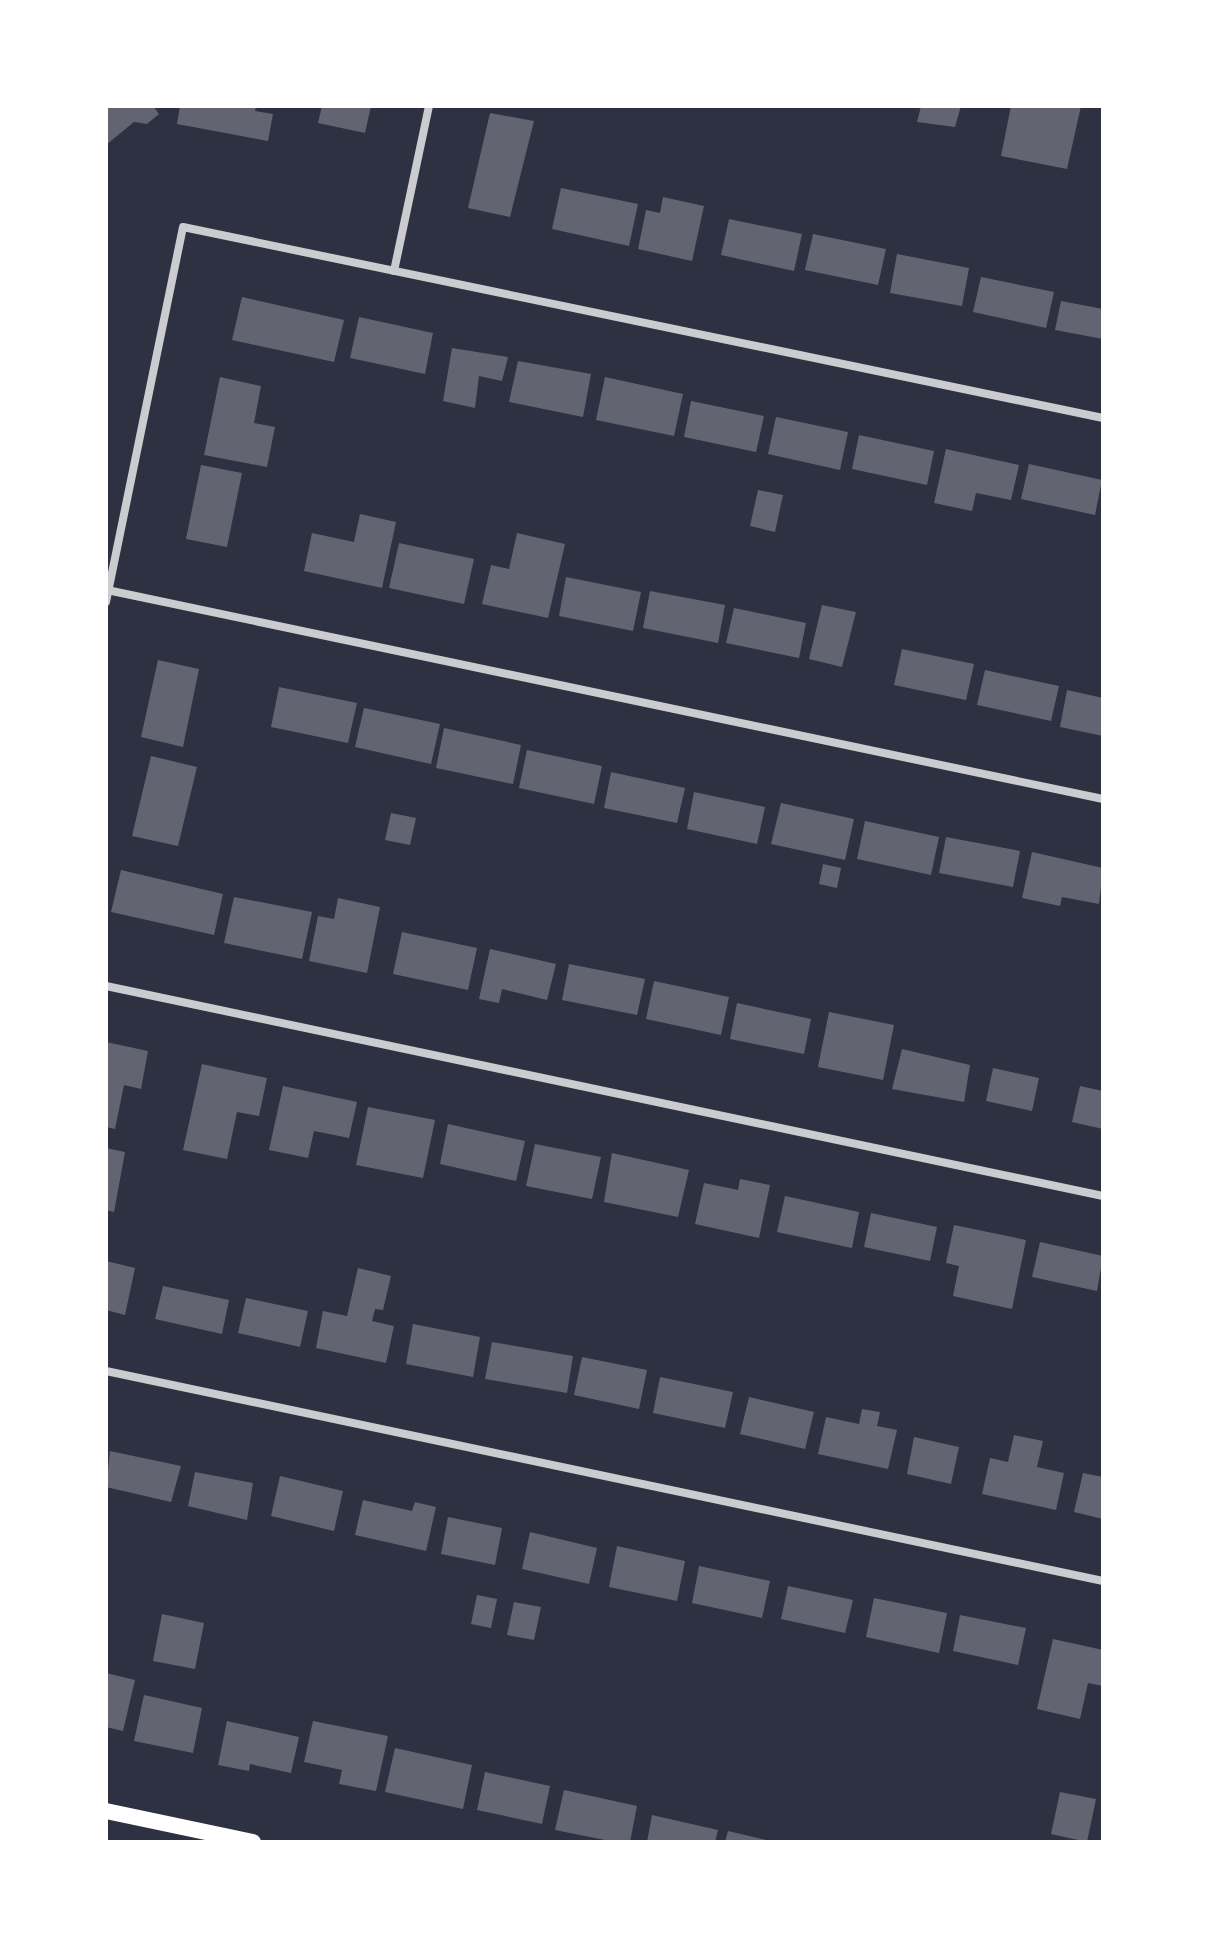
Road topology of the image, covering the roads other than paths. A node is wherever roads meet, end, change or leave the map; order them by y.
1 (429, 106) edge
2 (394, 271) junction
3 (1103, 418) edge
4 (107, 590) edge
5 (106, 602) edge
6 (1103, 799) edge
7 (106, 986) edge
8 (1103, 1196) edge
9 (106, 1371) edge
10 (1103, 1581) edge
11 (106, 1811) edge
12 (253, 1842) edge

1 - 2 street
2 - 3 street
2 - 4 street
4 - 5 street
4 - 6 street
7 - 8 street
9 - 10 street
11 - 12 main road

